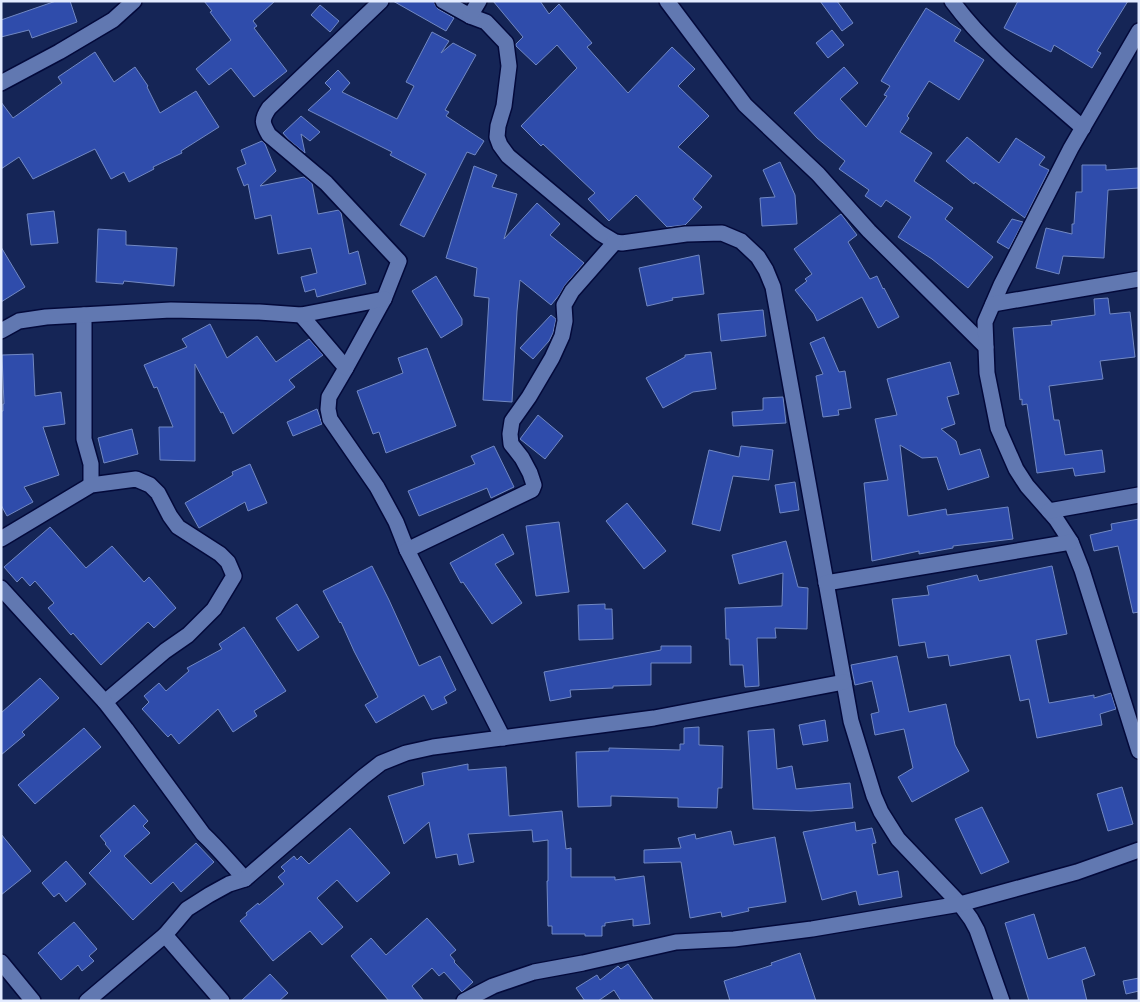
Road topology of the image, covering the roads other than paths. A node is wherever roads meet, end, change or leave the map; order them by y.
1 (134, 1) edge
2 (382, 1) edge
3 (443, 1) edge
4 (479, 1) edge
5 (667, 1) edge
6 (952, 1) edge
7 (470, 16) junction
8 (1139, 31) edge
9 (1, 83) edge
10 (1083, 128) junction
11 (615, 242) junction
12 (1139, 279) edge
13 (384, 300) junction
14 (993, 304) junction
15 (84, 315) junction
16 (301, 315) junction
17 (1, 331) edge
18 (986, 347) junction
19 (346, 368) junction
20 (91, 485) junction
21 (1139, 495) edge
22 (1048, 511) junction
23 (1, 539) edge
24 (1071, 542) junction
25 (407, 550) junction
26 (826, 583) junction
27 (1, 588) edge
28 (844, 682) junction
29 (105, 702) junction
30 (1136, 730) edge
31 (503, 738) junction
32 (1139, 751) edge
33 (1139, 850) edge
34 (245, 879) junction
35 (960, 904) junction
36 (164, 935) junction
37 (1, 962) edge
38 (33, 1001) edge
39 (87, 1001) edge
40 (222, 1001) edge
41 (464, 1001) edge
42 (1002, 1001) edge

1 - 9 street
2 - 13 street
3 - 7 street
4 - 7 street
5 - 18 street
6 - 10 street
7 - 11 street
8 - 10 street
10 - 14 street
11 - 25 street
11 - 26 street
12 - 14 street
13 - 16 street
13 - 19 street
14 - 18 street
15 - 16 street
15 - 17 street
15 - 20 street
16 - 19 street
18 - 22 street
19 - 25 street
20 - 23 street
20 - 29 street
21 - 22 street
22 - 24 street
24 - 26 street
24 - 30 street
25 - 31 street
26 - 28 street
27 - 29 street
28 - 31 street
28 - 35 street
29 - 34 street
30 - 32 street
31 - 34 street
33 - 35 street
34 - 36 street
35 - 41 street
35 - 42 street
36 - 39 street
36 - 40 street
37 - 38 street

